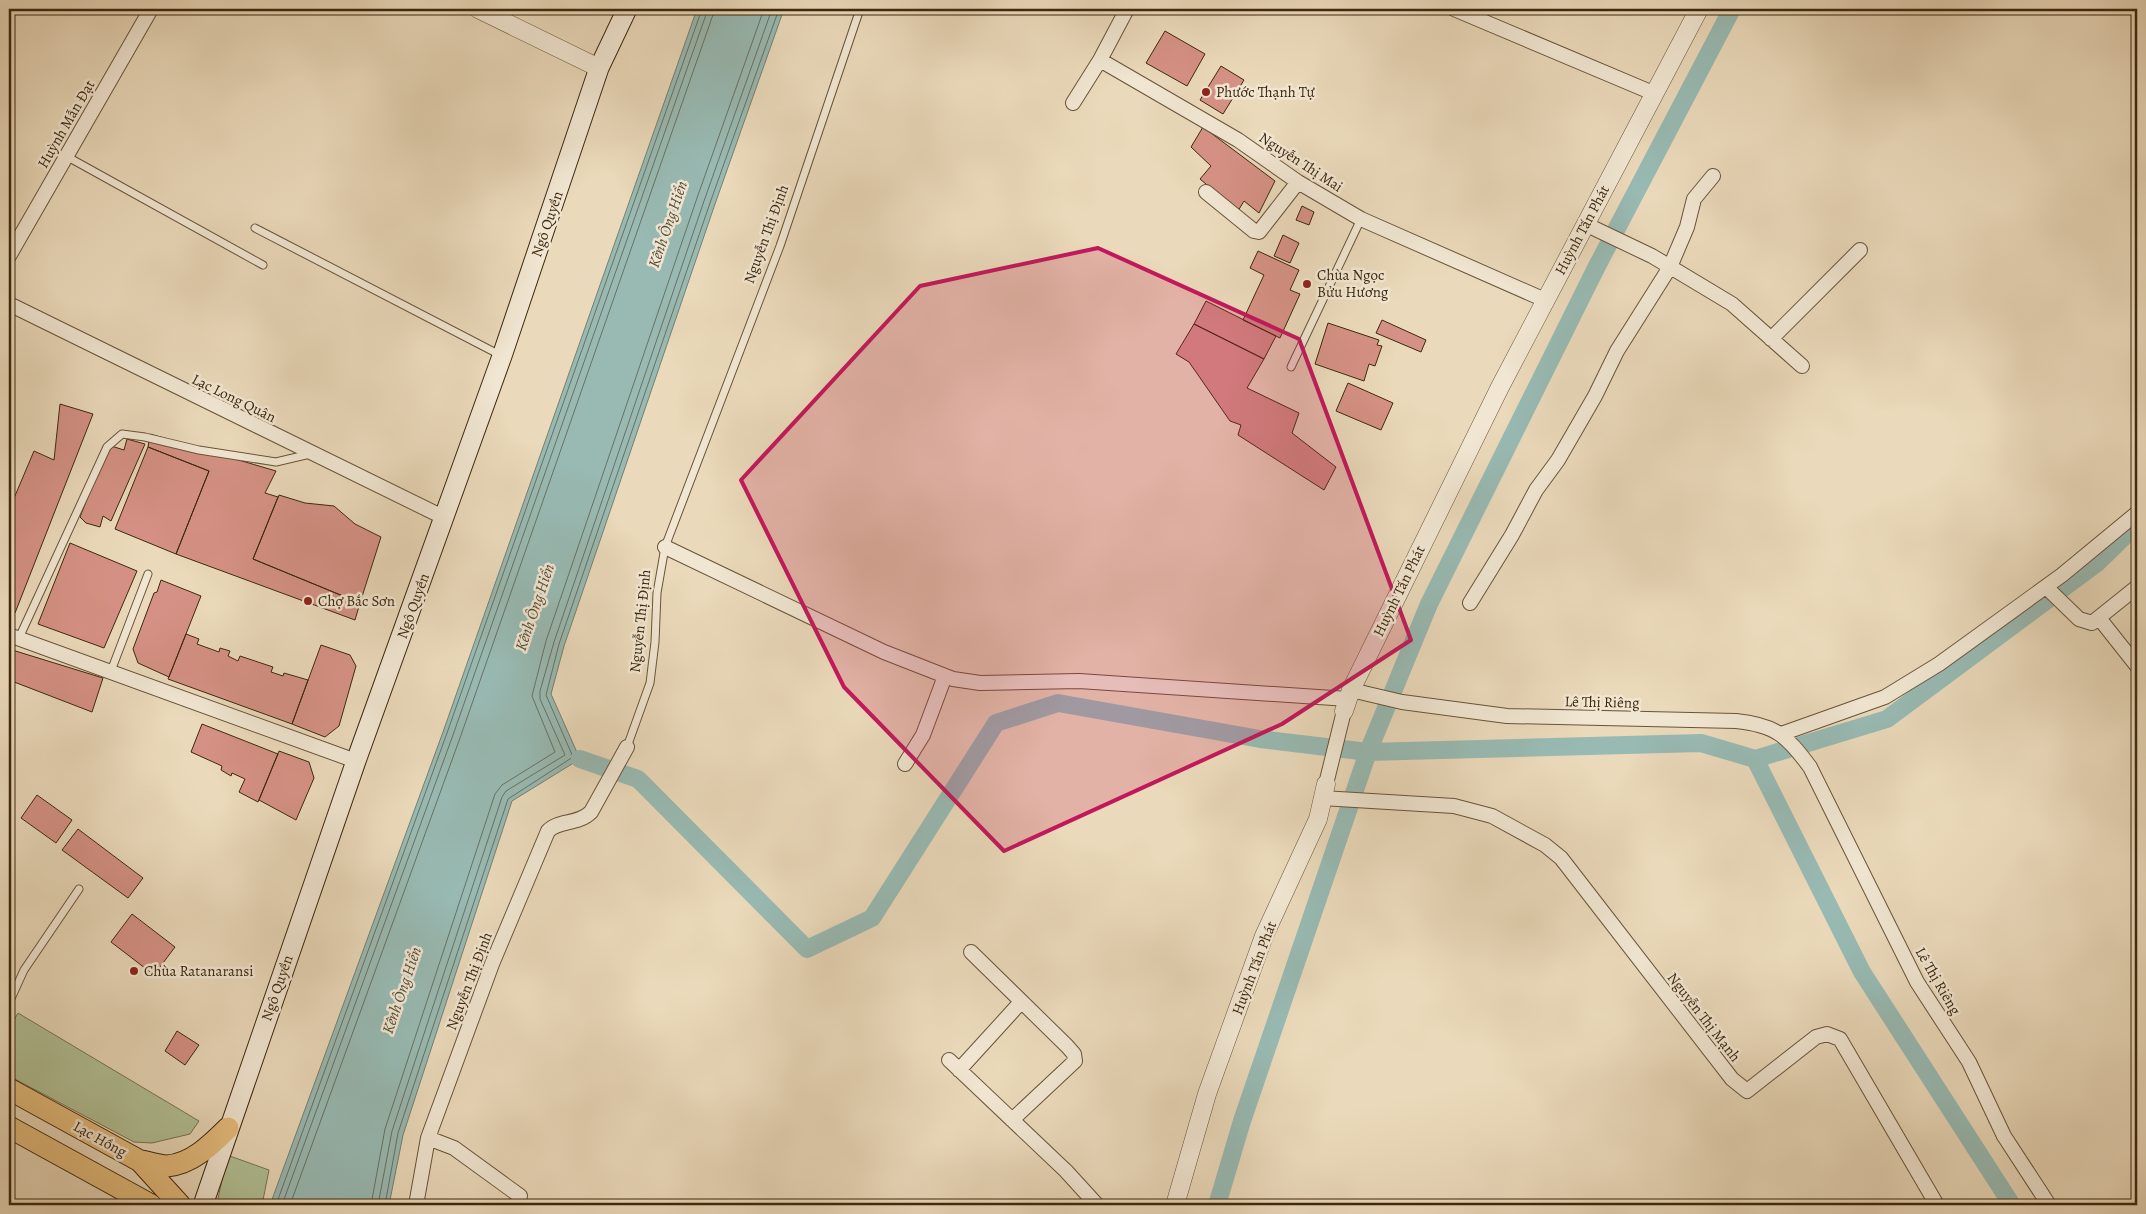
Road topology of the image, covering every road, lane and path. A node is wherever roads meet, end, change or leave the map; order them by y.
1 (151, 9) edge
2 (478, 9) edge
3 (627, 9) edge
4 (860, 9) edge
5 (1127, 9) edge
6 (1454, 9) edge
7 (1699, 9) edge
8 (1100, 60) junction
9 (599, 68) junction
10 (1653, 93) junction
11 (1073, 103) dead end
12 (66, 156) junction
13 (1713, 176) dead end
14 (1298, 182) junction
15 (1206, 192) dead end
16 (1361, 219) junction
17 (1585, 224) junction
18 (255, 228) dead end
19 (1860, 250) dead end
20 (9, 256) edge
21 (263, 265) dead end
22 (1670, 267) junction
23 (1545, 300) junction
24 (9, 304) edge
25 (1772, 339) junction
26 (502, 356) junction
27 (1802, 366) dead end
28 (1291, 367) dead end
29 (310, 454) junction
30 (2137, 513) edge
31 (445, 518) junction
32 (665, 547) junction
33 (148, 574) dead end
34 (2137, 587) edge
35 (2049, 589) junction
36 (1470, 603) dead end
37 (2099, 618) junction
38 (14, 636) edge
39 (2137, 666) edge
40 (111, 671) junction
41 (945, 676) junction
42 (1351, 698) junction
43 (1781, 734) junction
44 (626, 747) joint
45 (356, 761) junction
46 (905, 764) dead end
47 (1324, 791) junction
48 (79, 889) dead end
49 (971, 952) dead end
50 (1021, 1002) junction
51 (9, 1003) edge
52 (9, 1089) edge
53 (1012, 1120) junction
54 (9, 1127) edge
55 (228, 1128) junction
56 (428, 1138) junction
57 (140, 1161) junction
58 (520, 1196) dead end
59 (151, 1205) edge
60 (180, 1205) edge
61 (204, 1205) edge
62 (416, 1205) edge
63 (1098, 1205) edge
64 (1175, 1205) edge
65 (1937, 1205) edge
66 (2049, 1205) edge

1 - 12 street, Huỳnh Mẫn Đạt
2 - 9 street
3 - 9 main road, Ngô Quyền
4 - 32 lane, Nguyễn Thị Định
5 - 8 street
6 - 10 street
7 - 10 street, Huỳnh Tấn Phát
8 - 11 street
8 - 14 street, Nguyễn Thị Mai
9 - 26 main road, Ngô Quyền
10 - 17 street, Huỳnh Tấn Phát
12 - 20 street, Huỳnh Mẫn Đạt
12 - 21 lane
13 - 22 street
14 - 15 street
14 - 16 street, Nguyễn Thị Mai
16 - 23 street, Nguyễn Thị Mai
16 - 28 lane
17 - 22 street
17 - 23 street, Huỳnh Tấn Phát
18 - 26 lane
19 - 25 street
22 - 25 street
22 - 36 street
23 - 42 street, Huỳnh Tấn Phát
24 - 29 street, Lạc Long Quân
25 - 27 street
26 - 31 main road, Ngô Quyền
29 - 31 street, Lạc Long Quân
29 - 38 lane
30 - 35 street
31 - 45 main road, Ngô Quyền
32 - 41 street, Lê Thị Riêng
32 - 44 lane, Nguyễn Thị Định
33 - 40 lane
34 - 37 street
35 - 37 street
35 - 43 street
37 - 39 street
38 - 40 street
40 - 45 street
41 - 42 street, Lê Thị Riêng
41 - 46 street
42 - 43 street, Lê Thị Riêng
42 - 47 street, Huỳnh Tấn Phát
43 - 66 street, Lê Thị Riêng
44 - 56 street, Nguyễn Thị Định
45 - 55 main road, Ngô Quyền
47 - 64 street, Huỳnh Tấn Phát
47 - 65 street, Nguyễn Thị Mạnh
48 - 51 lane
49 - 50 street
50 - 53 street
50 - 53 street
52 - 57 main road, Lạc Hồng
53 - 63 street
54 - 59 main road
55 - 57 main road
55 - 61 main road, Ngô Quyền
56 - 58 street
56 - 62 street, Nguyễn Thị Định
57 - 60 main road, Lạc Hồng

